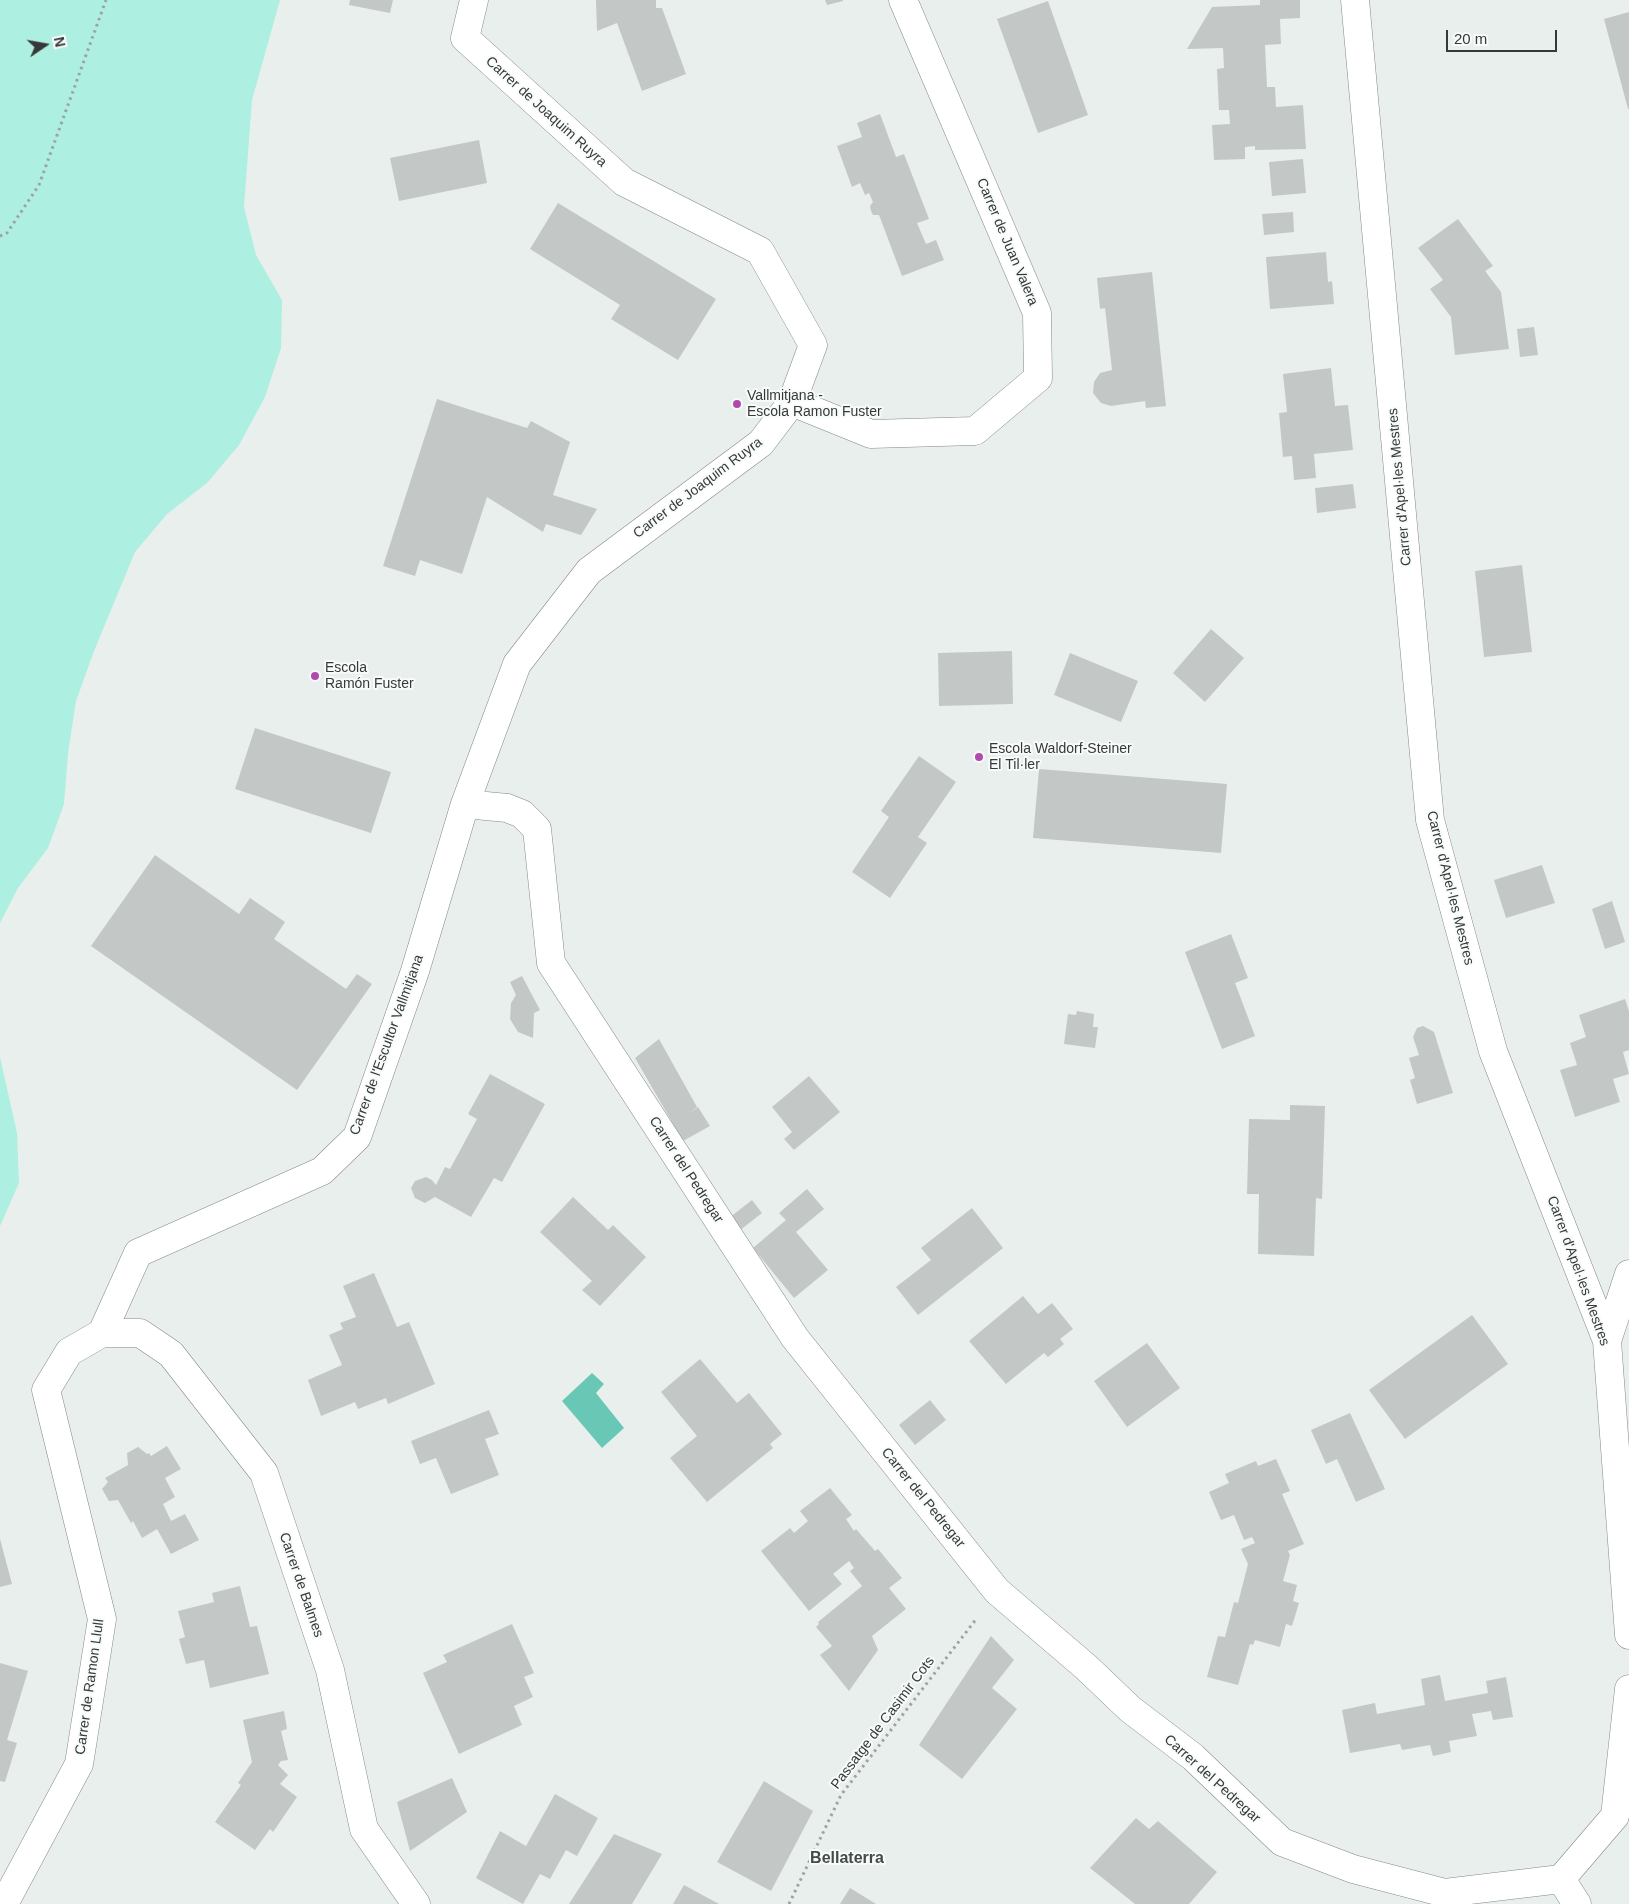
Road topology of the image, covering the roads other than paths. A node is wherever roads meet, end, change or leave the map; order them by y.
1 (474, 0) edge
2 (903, 0) edge
3 (1355, 0) edge
4 (792, 402) junction
5 (465, 804) junction
6 (1629, 1274) edge
7 (102, 1333) junction
8 (1608, 1341) junction
9 (1629, 1634) edge
10 (1629, 1689) edge
11 (1561, 1879) junction
12 (4, 1904) edge
13 (416, 1904) edge
14 (1577, 1904) edge

1 - 4 street, Carrer de Joaquim Ruyra
2 - 4 street, Carrer de Juan Valera
3 - 8 street, Carrer d'Apel·les Mestres
4 - 5 street, Carrer de Joaquim Ruyra
5 - 7 street, Carrer de l'Escultor Vallmitjana
5 - 11 street, Carrer del Pedregar
6 - 8 street
7 - 12 street, Carrer de Ramon Llull
7 - 13 street, Carrer de Balmes
8 - 9 street, Carrer d'Apel·les Mestres
10 - 11 street
11 - 14 street

